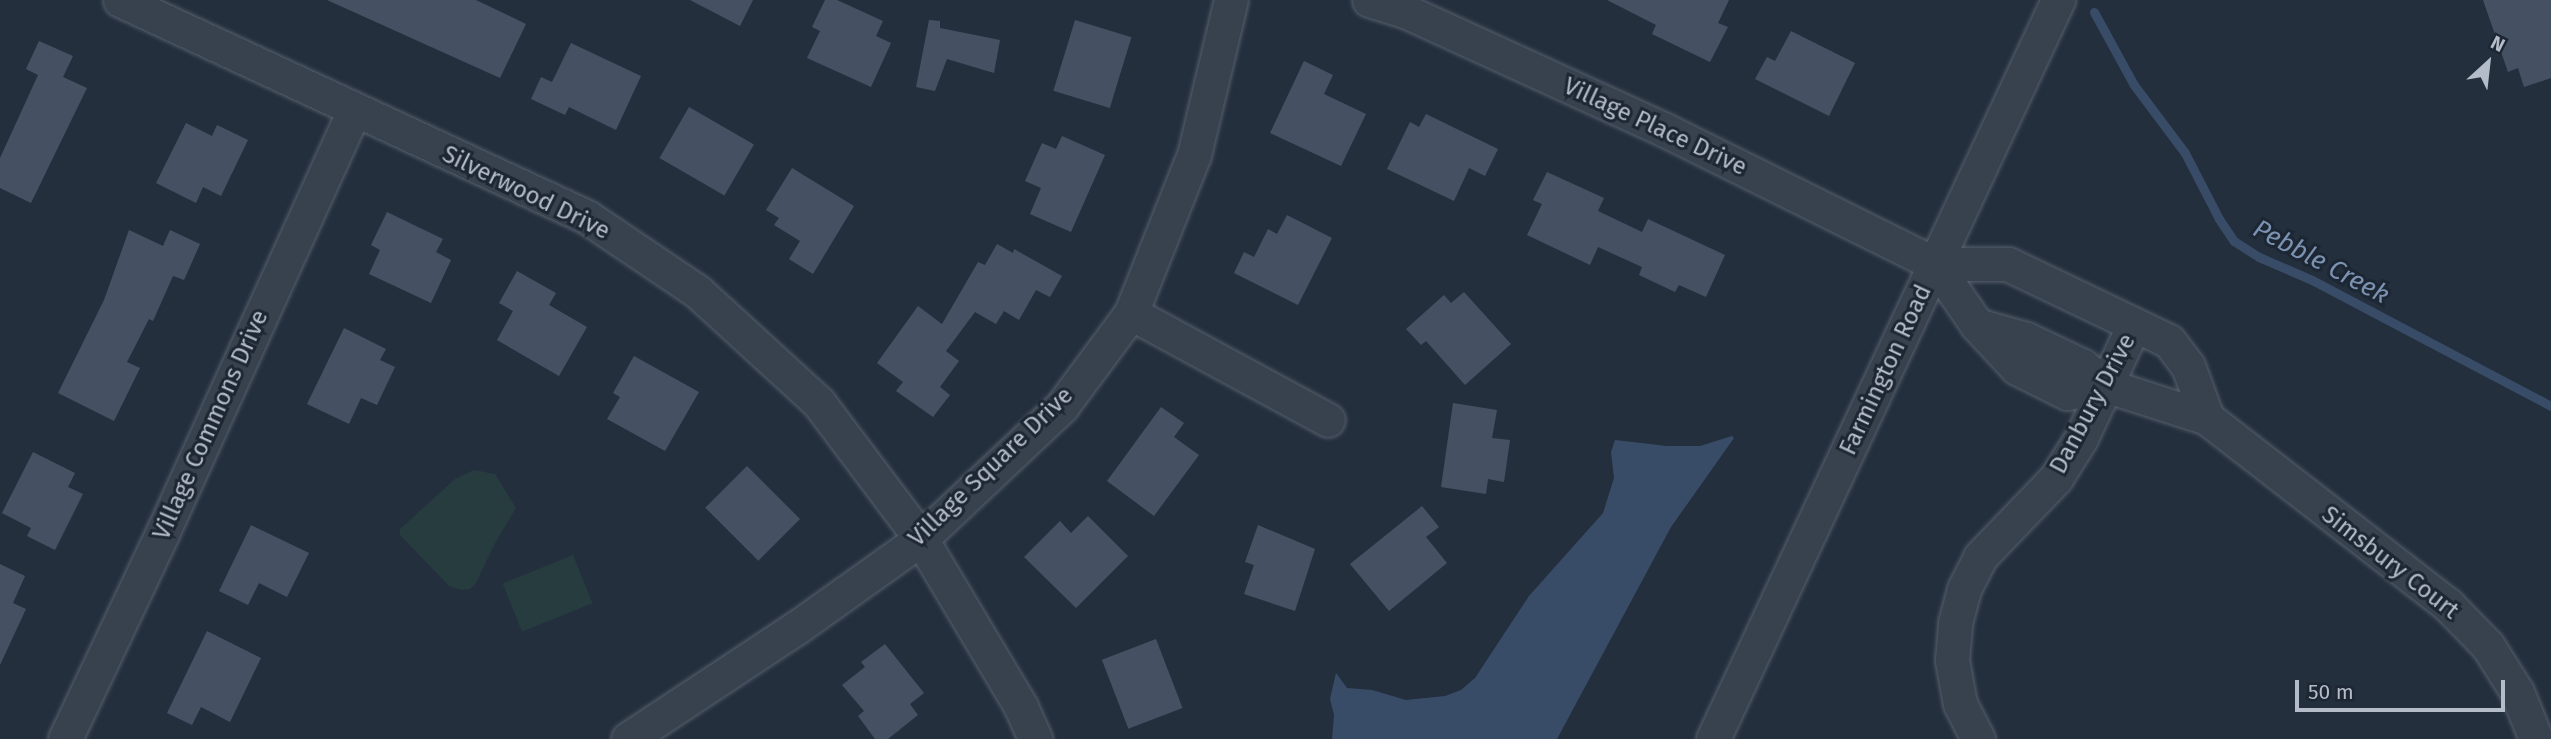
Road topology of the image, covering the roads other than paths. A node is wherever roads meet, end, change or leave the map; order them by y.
1 (120, 0) edge
2 (1231, 0) edge
3 (1369, 0) edge
4 (2058, 0) edge
5 (355, 110) junction
6 (1935, 264) junction
7 (1131, 313) junction
8 (2134, 325) junction
9 (2105, 385) junction
10 (2207, 418) junction
11 (1328, 421) dead end
12 (921, 538) junction
13 (65, 739) edge
14 (628, 739) edge
15 (1035, 739) edge
16 (1713, 739) edge
17 (1978, 739) edge
18 (2536, 739) edge

1 - 5 street, Silverwood Drive
2 - 7 street, Village Square Drive
3 - 6 street, Village Place Drive
4 - 6 street, Farmington Road
5 - 12 street, Silverwood Drive
5 - 13 street, Village Commons Drive
6 - 8 street
6 - 9 street, Simsbury Court
6 - 16 street, Farmington Road
7 - 11 street
7 - 12 street, Village Square Drive
8 - 9 street, Danbury Drive
8 - 10 street
9 - 10 street, Simsbury Court
9 - 17 street, Danbury Drive
10 - 18 street, Simsbury Court
12 - 14 street, Village Square Drive
12 - 15 street, Silverwood Drive

